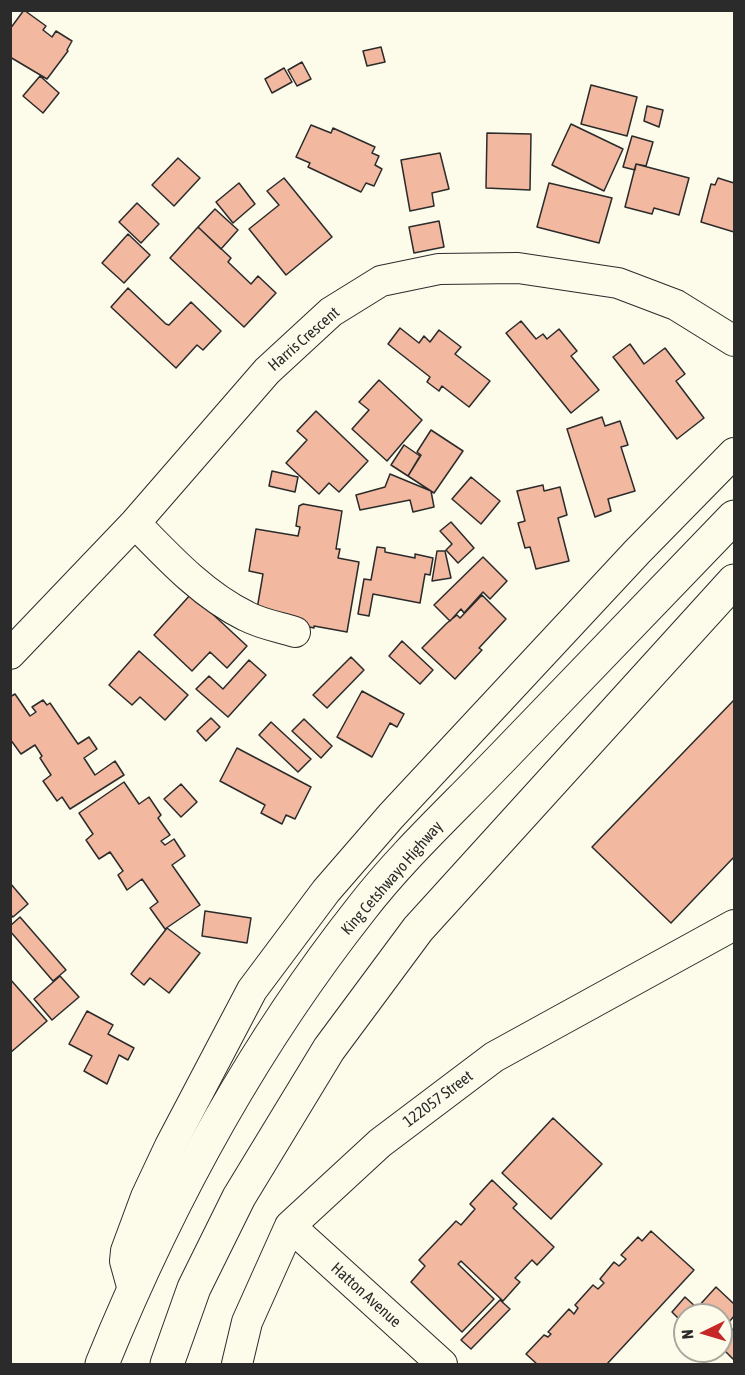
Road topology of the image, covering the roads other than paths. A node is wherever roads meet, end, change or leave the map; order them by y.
1 (735, 341) edge
2 (735, 453) edge
3 (735, 517) edge
4 (135, 523) junction
5 (735, 581) edge
6 (295, 632) dead end
7 (10, 654) edge
8 (735, 925) edge
9 (290, 1227) junction
10 (133, 1290) junction
11 (102, 1365) edge
12 (166, 1365) edge
13 (237, 1365) edge
14 (442, 1365) edge

1 - 4 street, Harris Crescent
2 - 10 street
3 - 10 main road, King Cetshwayo Highway
4 - 6 street
4 - 7 street, Harris Crescent
5 - 12 main road
8 - 9 street, 122057 Street
9 - 13 street, 122057 Street
9 - 14 street, Hatton Avenue
10 - 11 main road, King Cetshwayo Highway

